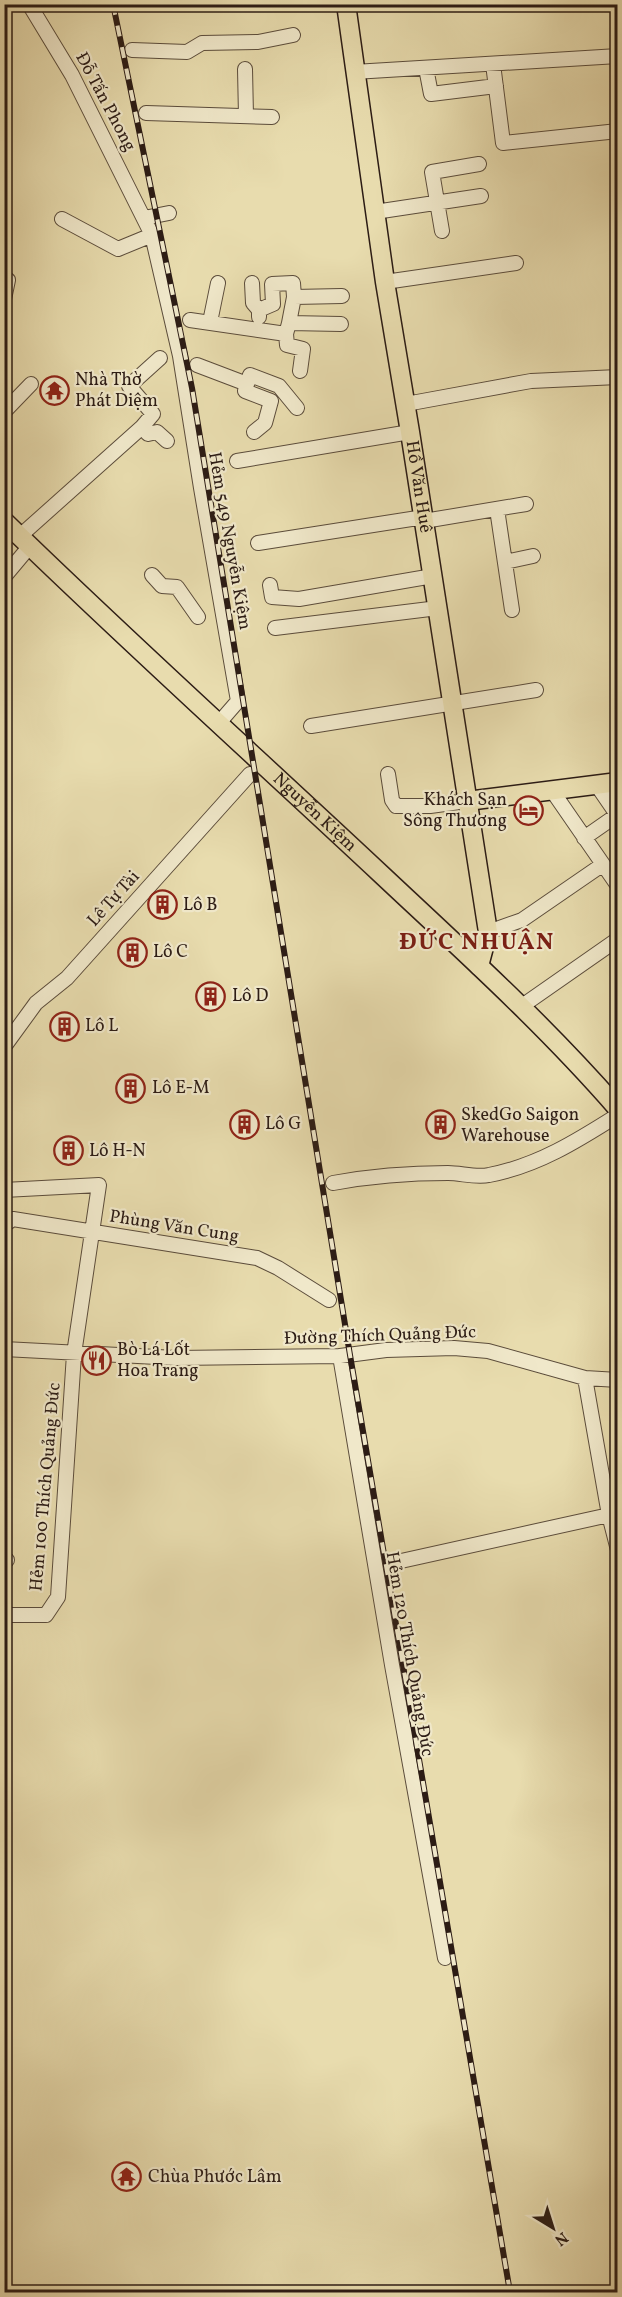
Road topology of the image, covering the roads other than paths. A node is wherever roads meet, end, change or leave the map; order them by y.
1 (29, 4) edge
2 (346, 4) edge
3 (293, 35) dead end
4 (132, 50) dead end
5 (618, 56) edge
6 (493, 64) junction
7 (426, 68) junction
8 (245, 69) dead end
9 (354, 72) junction
10 (496, 86) junction
11 (147, 113) dead end
12 (246, 116) junction
13 (272, 117) dead end
14 (618, 131) edge
15 (479, 164) dead end
16 (481, 196) dead end
17 (437, 203) junction
18 (375, 212) junction
19 (169, 213) dead end
20 (144, 218) junction
21 (62, 219) dead end
22 (442, 231) dead end
23 (152, 235) junction
24 (516, 263) dead end
25 (4, 277) edge
26 (385, 282) junction
27 (218, 283) dead end
28 (252, 283) dead end
29 (342, 296) dead end
30 (294, 297) junction
31 (4, 299) edge
32 (259, 310) junction
33 (190, 320) dead end
34 (210, 322) junction
35 (341, 324) dead end
36 (287, 328) junction
37 (257, 329) junction
38 (180, 356) joint
39 (160, 358) dead end
40 (197, 365) dead end
41 (300, 371) dead end
42 (618, 377) edge
43 (31, 384) dead end
44 (248, 384) junction
45 (406, 404) junction
46 (297, 408) dead end
47 (4, 412) edge
48 (142, 427) junction
49 (254, 432) dead end
50 (410, 432) junction
51 (167, 441) dead end
52 (237, 461) dead end
53 (526, 504) dead end
54 (497, 509) junction
55 (424, 519) junction
56 (4, 521) edge
57 (25, 541) junction
58 (258, 543) dead end
59 (533, 556) dead end
60 (505, 562) junction
61 (152, 575) dead end
62 (433, 576) junction
63 (4, 577) edge
64 (270, 585) dead end
65 (438, 608) junction
66 (512, 610) dead end
67 (198, 617) dead end
68 (275, 628) dead end
69 (536, 690) dead end
70 (453, 704) junction
71 (218, 724) junction
72 (311, 726) dead end
73 (250, 774) dead end
74 (388, 774) dead end
75 (618, 782) edge
76 (596, 784) junction
77 (551, 789) junction
78 (466, 801) junction
79 (617, 816) edge
80 (584, 838) junction
81 (602, 866) junction
82 (618, 886) edge
83 (488, 932) junction
84 (618, 939) edge
85 (479, 966) junction
86 (522, 1006) junction
87 (4, 1047) edge
88 (618, 1109) edge
89 (618, 1115) edge
90 (333, 1183) dead end
91 (4, 1190) edge
92 (4, 1225) edge
93 (94, 1232) junction
94 (329, 1300) dead end
95 (5, 1351) edge
96 (74, 1354) junction
97 (340, 1356) junction
98 (585, 1377) junction
99 (618, 1380) edge
100 (609, 1515) junction
101 (618, 1550) edge
102 (392, 1563) dead end
103 (4, 1615) edge
104 (405, 1734) junction
105 (422, 1734) dead end
106 (445, 1958) dead end

1 - 20 street, Đỗ Tấn Phong
2 - 9 main road, Hồ Văn Huê
3 - 4 street
5 - 6 street
6 - 7 street
6 - 10 street
7 - 9 street
7 - 10 street
8 - 12 street
9 - 18 main road, Hồ Văn Huê
10 - 14 street
11 - 12 street
12 - 13 street
15 - 17 street
16 - 17 street
17 - 18 street
17 - 22 street
18 - 26 main road, Hồ Văn Huê
19 - 20 street
20 - 23 street, Đỗ Tấn Phong
21 - 23 street
23 - 38 street, Đỗ Tấn Phong
24 - 26 street
25 - 31 street
26 - 45 main road, Hồ Văn Huê
27 - 34 street
28 - 32 street
29 - 30 street
30 - 32 street
30 - 36 street
32 - 37 street
33 - 34 street
34 - 37 street
35 - 36 street
36 - 37 street
36 - 41 street
38 - 71 street, Hẻm 549 Nguyễn Kiệm
39 - 48 street
40 - 44 street
42 - 45 street
43 - 47 street
44 - 46 street
44 - 49 street
45 - 50 main road, Hồ Văn Huê
48 - 51 street
48 - 57 street
50 - 52 street
50 - 55 main road, Hồ Văn Huê
53 - 54 street
54 - 55 street
54 - 60 street
55 - 58 street
55 - 62 main road, Hồ Văn Huê
56 - 57 main road, Nguyễn Kiệm
57 - 63 street
57 - 71 main road, Nguyễn Kiệm
59 - 60 street
60 - 66 street
61 - 67 street
62 - 64 street
62 - 65 main road, Hồ Văn Huê
65 - 68 street
65 - 70 main road, Hồ Văn Huê
69 - 70 street
70 - 72 street
70 - 78 main road, Hồ Văn Huê
71 - 85 main road, Nguyễn Kiệm
73 - 87 street, Lê Tự Tài
74 - 78 street
75 - 76 main road
76 - 77 main road
76 - 79 street
77 - 78 main road
77 - 80 street
78 - 83 main road, Hồ Văn Huê
79 - 80 street
80 - 81 street
81 - 82 street
81 - 83 street
83 - 85 main road, Hồ Văn Huê
84 - 86 street
85 - 86 main road, Nguyễn Kiệm
86 - 88 main road, Nguyễn Kiệm
89 - 90 street
91 - 93 street
92 - 93 street, Phùng Văn Cung
93 - 94 street, Phùng Văn Cung
93 - 96 street
95 - 96 street
96 - 97 street, Đường Thích Quảng Đức
96 - 103 street, Hẻm 100 Thích Quảng Đức
97 - 98 street, Đường Thích Quảng Đức
97 - 104 street, Hẻm 120 Thích Quảng Đức
98 - 99 street, Đường Thích Quảng Đức
98 - 100 street
100 - 101 street
100 - 102 street
104 - 105 street
104 - 106 street, Hẻm 120 Thích Quảng Đức

